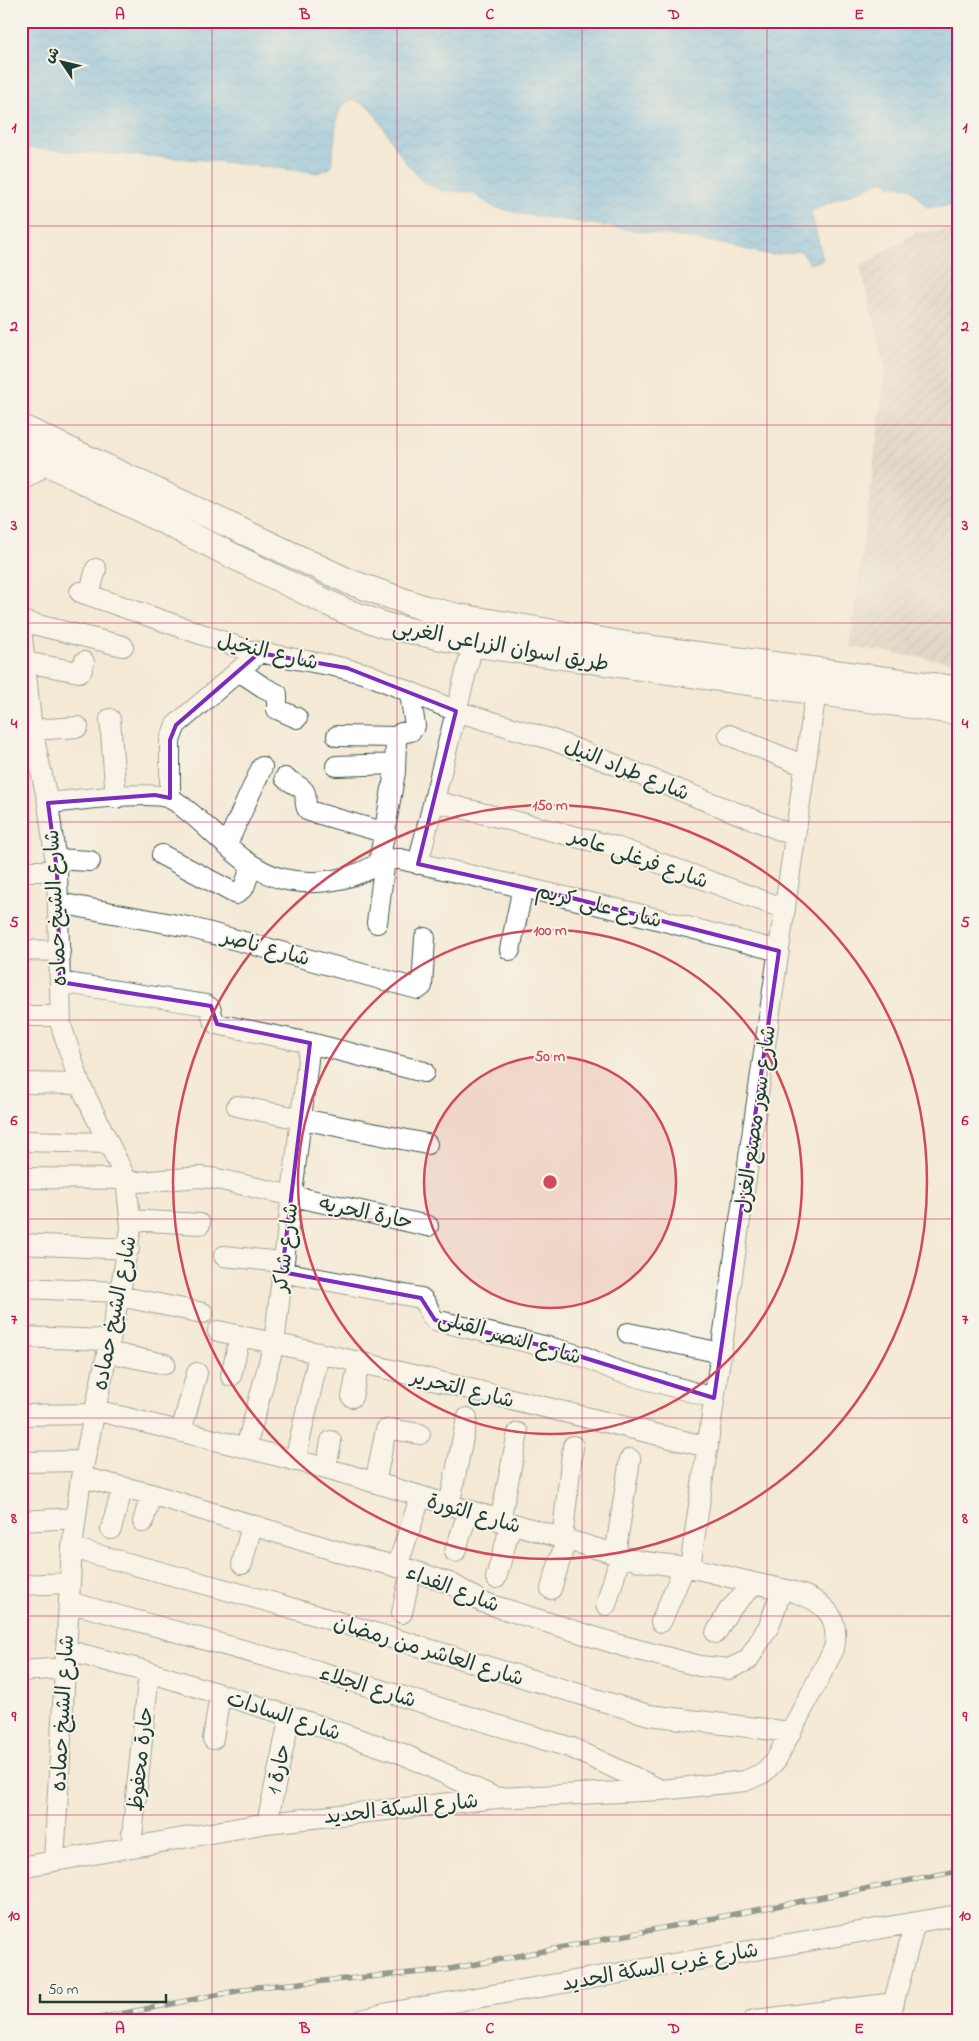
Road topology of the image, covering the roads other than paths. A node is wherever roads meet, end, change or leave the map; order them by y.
1 (21, 427) edge
2 (21, 450) edge
3 (52, 453) junction
4 (21, 481) edge
5 (96, 569) dead end
6 (394, 599) junction
7 (21, 621) edge
8 (387, 626) junction
9 (21, 628) edge
10 (473, 644) junction
11 (123, 646) dead end
12 (259, 653) junction
13 (25, 662) junction
14 (84, 662) dead end
15 (239, 671) junction
16 (818, 681) junction
17 (958, 689) edge
18 (410, 693) junction
19 (456, 712) junction
20 (958, 712) edge
21 (297, 718) dead end
22 (110, 719) dead end
23 (78, 727) dead end
24 (32, 730) junction
25 (729, 735) dead end
26 (337, 736) dead end
27 (398, 737) junction
28 (396, 764) junction
29 (336, 766) dead end
30 (805, 766) junction
31 (262, 767) dead end
32 (285, 778) dead end
33 (116, 798) junction
34 (170, 798) junction
35 (434, 801) junction
36 (48, 803) junction
37 (386, 833) junction
38 (795, 836) junction
39 (227, 844) junction
40 (162, 855) dead end
41 (90, 861) dead end
42 (382, 861) junction
43 (418, 864) junction
44 (56, 865) junction
45 (252, 866) junction
46 (21, 870) edge
47 (523, 887) junction
48 (59, 903) junction
49 (784, 909) junction
50 (377, 923) dead end
51 (425, 938) dead end
52 (21, 950) edge
53 (510, 950) dead end
54 (60, 951) junction
55 (778, 951) junction
56 (60, 982) junction
57 (21, 1016) edge
58 (61, 1016) junction
59 (310, 1043) junction
60 (424, 1072) dead end
61 (21, 1083) edge
62 (80, 1084) junction
63 (237, 1106) dead end
64 (301, 1118) junction
65 (21, 1141) edge
66 (108, 1143) junction
67 (427, 1144) dead end
68 (21, 1178) edge
69 (126, 1181) junction
70 (291, 1196) junction
71 (130, 1220) junction
72 (200, 1224) dead end
73 (428, 1226) dead end
74 (21, 1244) edge
75 (129, 1249) junction
76 (224, 1256) dead end
77 (282, 1266) junction
78 (21, 1288) edge
79 (120, 1294) junction
80 (203, 1313) dead end
81 (218, 1331) dead end
82 (628, 1333) dead end
83 (240, 1336) junction
84 (21, 1337) edge
85 (274, 1344) junction
86 (108, 1346) junction
87 (721, 1353) junction
88 (319, 1354) junction
89 (359, 1362) junction
90 (165, 1364) dead end
91 (197, 1373) dead end
92 (231, 1376) dead end
93 (352, 1397) dead end
94 (714, 1398) junction
95 (95, 1412) junction
96 (21, 1415) edge
97 (467, 1418) dead end
98 (181, 1432) junction
99 (518, 1433) dead end
100 (420, 1434) dead end
101 (331, 1441) dead end
102 (573, 1446) dead end
103 (708, 1447) junction
104 (246, 1448) junction
105 (630, 1459) dead end
106 (295, 1460) junction
107 (21, 1462) edge
108 (326, 1468) junction
109 (82, 1469) junction
110 (375, 1483) junction
111 (123, 1487) junction
112 (151, 1494) junction
113 (420, 1498) junction
114 (458, 1509) junction
115 (76, 1518) junction
116 (21, 1521) edge
117 (143, 1522) dead end
118 (506, 1523) junction
119 (252, 1525) junction
120 (111, 1529) dead end
121 (564, 1540) junction
122 (72, 1548) junction
123 (455, 1552) dead end
124 (618, 1556) junction
125 (242, 1564) dead end
126 (687, 1568) junction
127 (404, 1569) junction
128 (496, 1578) dead end
129 (755, 1583) junction
130 (21, 1585) edge
131 (551, 1589) dead end
132 (782, 1589) junction
133 (69, 1592) junction
134 (606, 1605) dead end
135 (402, 1613) dead end
136 (661, 1622) dead end
137 (716, 1633) dead end
138 (65, 1659) junction
139 (21, 1671) edge
140 (149, 1672) junction
141 (220, 1694) junction
142 (290, 1716) junction
143 (790, 1732) junction
144 (213, 1739) dead end
145 (661, 1790) junction
146 (496, 1798) junction
147 (267, 1823) junction
148 (132, 1846) junction
149 (54, 1861) junction
150 (21, 1867) edge
151 (958, 1915) edge
152 (914, 1923) junction
153 (891, 2011) edge
154 (387, 2016) edge
155 (362, 2020) edge
156 (754, 2020) edge

1 - 3 main road, طريق اسوان الزراعى الغربى
2 - 3 main road, طريق اسوان الزراعى الغربى
3 - 4 street
3 - 6 main road, طريق اسوان الزراعى الغربى
3 - 8 main road, طريق اسوان الزراعى الغربى
5 - 12 street, شارع النخيل
6 - 8 main road
6 - 16 main road, طريق اسوان الزراعى الغربى
7 - 11 street
8 - 10 main road, طريق اسوان الزراعى الغربى
9 - 13 street, شارع الشيخ حماده
10 - 16 main road, طريق اسوان الزراعى الغربى
10 - 19 street
12 - 15 street
12 - 18 street, شارع النخيل
13 - 14 street
13 - 24 street, شارع الشيخ حماده
15 - 21 street
15 - 34 street
16 - 17 main road, طريق اسوان الزراعى الغربى
16 - 20 main road, طريق اسوان الزراعى الغربى
16 - 30 street, شارع سور مصنع الغزل
18 - 19 street, شارع النخيل
18 - 27 street
19 - 35 street
19 - 38 street, شارع طراد النيل
22 - 33 street
23 - 24 street
24 - 36 street, شارع الشيخ حماده
25 - 30 street
26 - 27 street
27 - 28 street
28 - 29 street
28 - 37 street
30 - 38 street, شارع سور مصنع الغزل
31 - 39 street
32 - 37 street
33 - 34 street
33 - 36 street
34 - 39 street
35 - 43 street
35 - 49 street, شارع فرغلى عامر
36 - 44 street, شارع الشيخ حماده
37 - 42 street
38 - 49 street, شارع سور مصنع الغزل
39 - 45 street
40 - 45 street
41 - 44 street
42 - 43 street, شارع على كريم
42 - 45 street
42 - 50 street
43 - 47 street, شارع على كريم
44 - 46 street
44 - 48 street, شارع الشيخ حماده
47 - 53 street
47 - 55 street, شارع على كريم
48 - 51 street, شارع ناصر
48 - 54 street, شارع الشيخ حماده
49 - 55 street, شارع سور مصنع الغزل
52 - 54 street
54 - 56 street, شارع الشيخ حماده
55 - 87 street, شارع سور مصنع الغزل
56 - 58 street, شارع الشيخ حماده
56 - 59 street
57 - 58 street
58 - 62 street, شارع الشيخ حماده
59 - 60 street
59 - 64 street, شارع شاكر
61 - 62 street
62 - 66 street, شارع الشيخ حماده
63 - 64 street
64 - 67 street
64 - 70 street, شارع شاكر
65 - 66 street
66 - 69 street, شارع الشيخ حماده
68 - 69 street, حارة الحريه
69 - 70 street, حارة الحريه
69 - 71 street, شارع الشيخ حماده
70 - 73 street, حارة الحريه
70 - 77 street, شارع شاكر
71 - 72 street
71 - 75 street, شارع الشيخ حماده
74 - 75 street
75 - 79 street, شارع الشيخ حماده
76 - 77 street, شارع النصر القبلى
77 - 85 street, شارع شاكر
77 - 94 street, شارع النصر القبلى
78 - 79 street
79 - 80 street
79 - 86 street, شارع الشيخ حماده
81 - 83 street, شارع التحرير
82 - 87 street
83 - 85 street, شارع التحرير
83 - 92 street
84 - 86 street
85 - 88 street, شارع التحرير
85 - 104 street, شارع شاكر
86 - 90 street
86 - 95 street, شارع الشيخ حماده
87 - 94 street, شارع سور مصنع الغزل
88 - 89 street, شارع التحرير
88 - 106 street
89 - 93 street
89 - 103 street, شارع التحرير
91 - 98 street
94 - 103 street, شارع سور مصنع الغزل
95 - 96 street, شارع الثورة
95 - 98 street, شارع الثورة
95 - 109 street, شارع الشيخ حماده
97 - 114 street
98 - 104 street, شارع الثورة
99 - 118 street
100 - 110 street
101 - 108 street
102 - 121 street
103 - 126 street, شارع سور مصنع الغزل
104 - 106 street, شارع الثورة
105 - 124 street
106 - 108 street, شارع الثورة
107 - 109 street, شارع الفداء
108 - 110 street, شارع الثورة
109 - 111 street, شارع الفداء
109 - 115 street, شارع الشيخ حماده
110 - 113 street, شارع الثورة
111 - 112 street, شارع الفداء
111 - 120 street
112 - 117 street
112 - 119 street, شارع الفداء
113 - 114 street, شارع الثورة
113 - 127 street
114 - 118 street, شارع الثورة
114 - 123 street
115 - 116 street
115 - 122 street, شارع الشيخ حماده
118 - 121 street, شارع الثورة
118 - 128 street
119 - 125 street
119 - 127 street, شارع الفداء
121 - 124 street, شارع الثورة
121 - 131 street
122 - 133 street, شارع الشيخ حماده
122 - 143 street, شارع العاشر من رمضان
124 - 126 street, شارع الثورة
124 - 134 street
126 - 129 street, شارع الثورة
126 - 136 street, شارع سور مصنع الغزل
127 - 132 street, شارع الفداء
127 - 135 street
129 - 132 street, شارع الثورة
129 - 137 street
130 - 133 street, شارع الجلاء
132 - 143 street, شارع الثورة
133 - 138 street, شارع الشيخ حماده
133 - 145 street, شارع الجلاء
138 - 139 street, شارع السادات
138 - 140 street, شارع السادات
138 - 149 street, شارع الشيخ حماده
140 - 141 street, شارع السادات
140 - 148 street, حارة محفوظ
141 - 142 street, شارع السادات
141 - 144 street
142 - 146 street, شارع السادات
142 - 147 street, حارة 1
143 - 145 street, شارع السكة الحديد
145 - 146 street, شارع السكة الحديد
146 - 147 street, شارع السكة الحديد
147 - 148 street, شارع السكة الحديد
148 - 149 street, شارع السكة الحديد
149 - 150 street, شارع السكة الحديد
151 - 152 street, شارع غرب السكة الحديد
152 - 153 street
152 - 154 street, شارع غرب السكة الحديد
153 - 156 street
154 - 155 street, شارع غرب السكة الحديد

